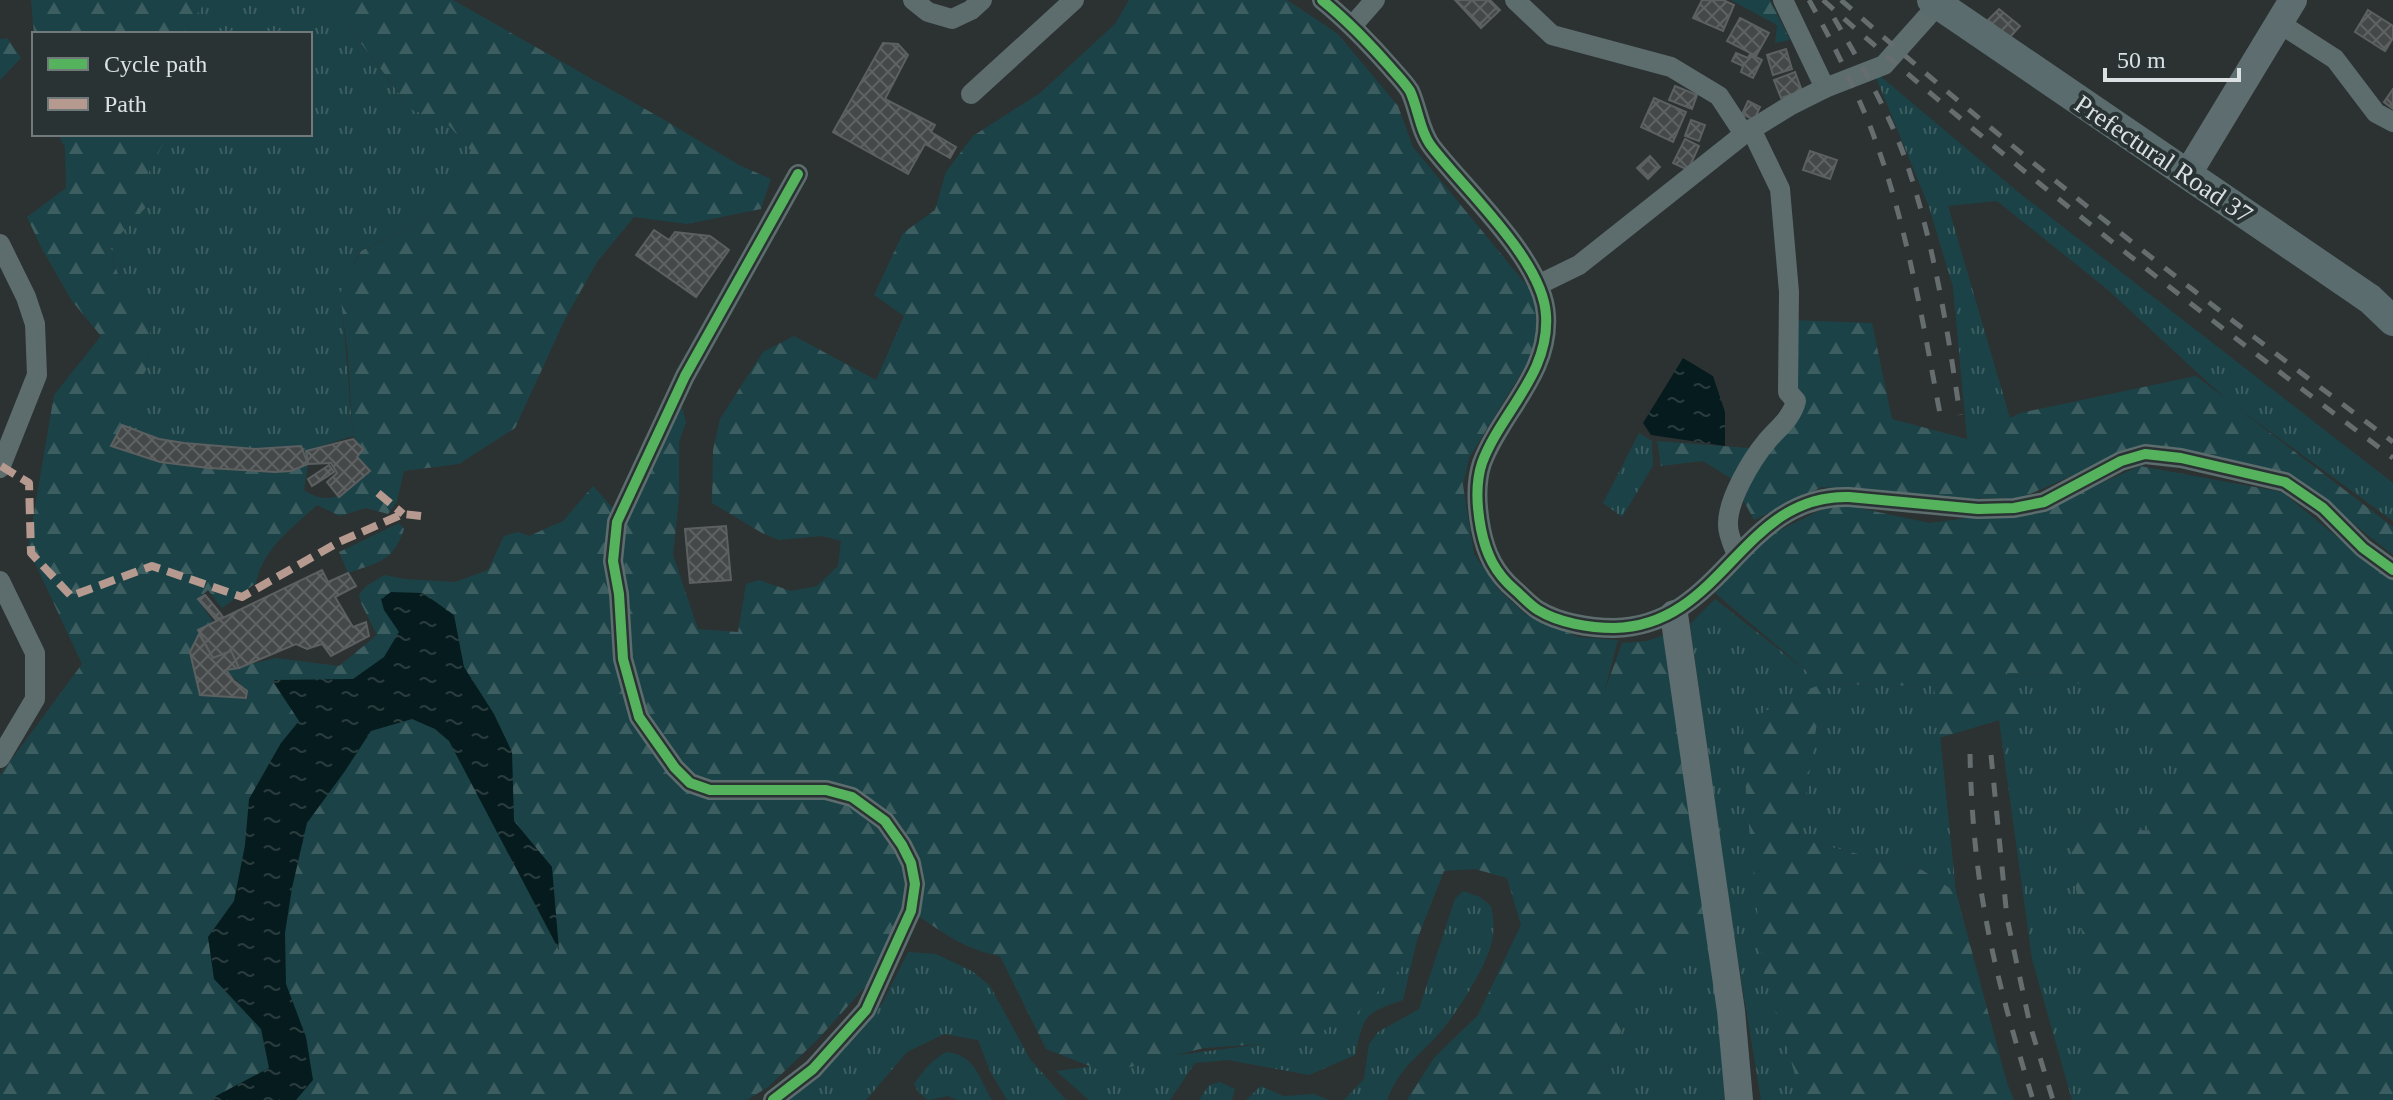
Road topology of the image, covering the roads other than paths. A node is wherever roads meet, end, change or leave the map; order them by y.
1 (913, 0) edge
2 (982, 0) edge
3 (1074, 0) edge
4 (1322, 0) edge
5 (1375, 0) edge
6 (1515, 0) edge
7 (1783, 0) edge
8 (1938, 1) edge
9 (2286, 11) edge
10 (1353, 25) junction
11 (1825, 88) junction
12 (971, 94) dead end
13 (2393, 122) edge
14 (1748, 132) junction
15 (798, 174) dead end
16 (2187, 175) junction
17 (0, 244) edge
18 (1538, 285) junction
19 (2393, 321) edge
20 (0, 468) edge
21 (1737, 555) junction
22 (2393, 570) edge
23 (0, 581) edge
24 (1674, 614) junction
25 (0, 758) edge
26 (773, 1100) edge
27 (1739, 1100) edge

1 - 2 street
3 - 12 street
4 - 10 street
5 - 10 street
6 - 14 street
7 - 11 street
8 - 11 street
8 - 16 main road, Prefectural Road 37
9 - 13 street
9 - 16 street
10 - 18 street
11 - 14 street
14 - 18 street
14 - 21 street
15 - 26 street
16 - 19 main road, Prefectural Road 37
17 - 20 street
18 - 24 street
21 - 22 street
21 - 24 street
23 - 25 street
24 - 27 street

